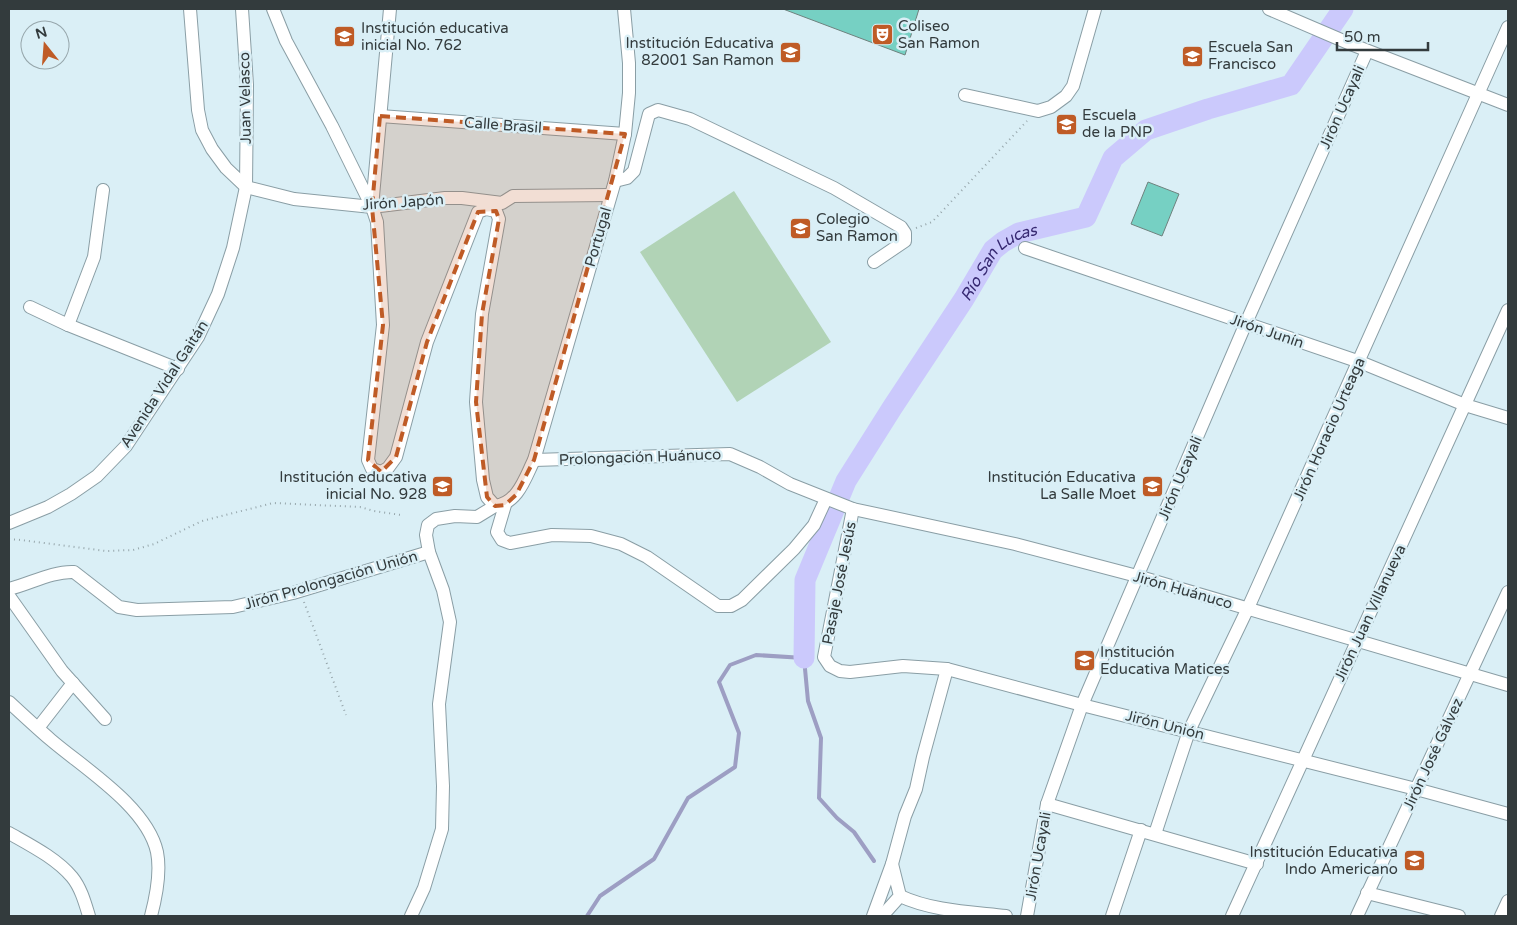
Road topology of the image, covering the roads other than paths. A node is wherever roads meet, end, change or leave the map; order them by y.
1 (190, 9) edge
2 (242, 9) edge
3 (273, 9) edge
4 (390, 9) edge
5 (624, 9) edge
6 (1095, 9) edge
7 (1269, 9) edge
8 (1508, 27) edge
9 (1367, 51) junction
10 (1478, 93) junction
11 (965, 95) dead end
12 (1508, 105) edge
13 (380, 116) junction
14 (625, 134) junction
15 (615, 182) junction
16 (246, 187) junction
17 (104, 190) dead end
18 (610, 194) junction
19 (372, 207) junction
20 (499, 207) junction
21 (1025, 248) dead end
22 (874, 262) dead end
23 (30, 307) dead end
24 (1508, 310) edge
25 (1246, 324) junction
26 (68, 325) junction
27 (1360, 362) junction
28 (178, 369) junction
29 (1465, 404) junction
30 (1508, 418) edge
31 (534, 460) junction
32 (829, 500) junction
33 (500, 506) junction
34 (850, 507) junction
35 (9, 523) edge
36 (429, 552) junction
37 (1137, 576) junction
38 (9, 589) edge
39 (1508, 592) edge
40 (9, 596) edge
41 (1248, 608) junction
42 (1357, 641) junction
43 (824, 656) joint
44 (947, 669) junction
45 (1470, 674) junction
46 (73, 683) junction
47 (1508, 685) edge
48 (9, 702) edge
49 (1082, 705) junction
50 (106, 719) dead end
51 (38, 728) junction
52 (1190, 731) junction
53 (1302, 759) junction
54 (1416, 789) junction
55 (1047, 804) junction
56 (1508, 814) edge
57 (1141, 830) junction
58 (9, 833) edge
59 (1155, 834) junction
60 (892, 864) junction
61 (1257, 864) junction
62 (1367, 893) junction
63 (900, 896) junction
64 (1508, 900) edge
65 (89, 916) edge
66 (151, 916) edge
67 (411, 916) edge
68 (873, 916) edge
69 (882, 916) edge
70 (1006, 916) edge
71 (1027, 916) edge
72 (1112, 916) edge
73 (1232, 916) edge
74 (1357, 916) edge
75 (1459, 916) edge
76 (1501, 916) edge

1 - 16 street
2 - 16 street, Juan Velasco
3 - 19 street
4 - 13 street
5 - 14 street, Portugal
6 - 11 street
7 - 9 street
8 - 10 street, Jirón Horacio Urteaga
9 - 10 street
9 - 25 street, Jirón Ucayali
10 - 12 street
10 - 27 street, Jirón Horacio Urteaga
13 - 14 street, Calle Brasil
13 - 19 street
14 - 15 street, Portugal
15 - 18 street, Portugal
15 - 22 street
16 - 19 street, Jirón Japón
16 - 28 street, Avenida Vidal Gaitán
17 - 26 street
18 - 20 street, Jirón Japón
18 - 31 street, Portugal
19 - 20 street, Jirón Japón
19 - 20 street
20 - 33 street
21 - 25 street, Jirón Junín
23 - 26 street
24 - 29 street, Jirón Juan Villanueva
25 - 27 street, Jirón Junín
25 - 37 street, Jirón Ucayali
26 - 28 street
27 - 29 street, Jirón Junín
27 - 41 street, Jirón Horacio Urteaga
28 - 35 street, Avenida Vidal Gaitán
29 - 30 street, Jirón Junín
29 - 42 street, Jirón Juan Villanueva
31 - 32 street, Prolongación Huánuco
31 - 33 street, Portugal
32 - 33 street
32 - 34 street, Prolongación Huánuco
33 - 36 street
34 - 37 street, Jirón Huánuco
34 - 43 street, Pasaje José Jesús
36 - 38 street, Jirón Prolongación Unión
36 - 67 street
37 - 41 street, Jirón Huánuco
37 - 49 street, Jirón Ucayali
39 - 45 street, Jirón José Gálvez
40 - 46 street
41 - 42 street, Jirón Huánuco
41 - 52 street, Jirón Horacio Urteaga
42 - 45 street, Jirón Huánuco
42 - 53 street, Jirón Juan Villanueva
43 - 44 street, Jirón Unión
44 - 49 street, Jirón Unión
44 - 60 street
45 - 47 street, Jirón Huánuco
45 - 54 street, Jirón José Gálvez
46 - 50 street
46 - 51 street
48 - 51 street
49 - 52 street, Jirón Unión
49 - 55 street, Jirón Ucayali
51 - 66 street
52 - 53 street, Jirón Unión
52 - 59 street, Jirón Horacio Urteaga
53 - 54 street, Jirón Unión
53 - 61 street, Jirón Juan Villanueva
54 - 56 street, Jirón Unión
54 - 62 street, Jirón José Gálvez
55 - 57 street
55 - 71 street, Jirón Ucayali
57 - 59 street
57 - 72 street
58 - 65 street
59 - 61 street
60 - 63 street
60 - 68 street
61 - 73 street, Jirón Juan Villanueva
62 - 74 street, Jirón José Gálvez
62 - 75 street
63 - 69 street
63 - 70 street
64 - 76 street

